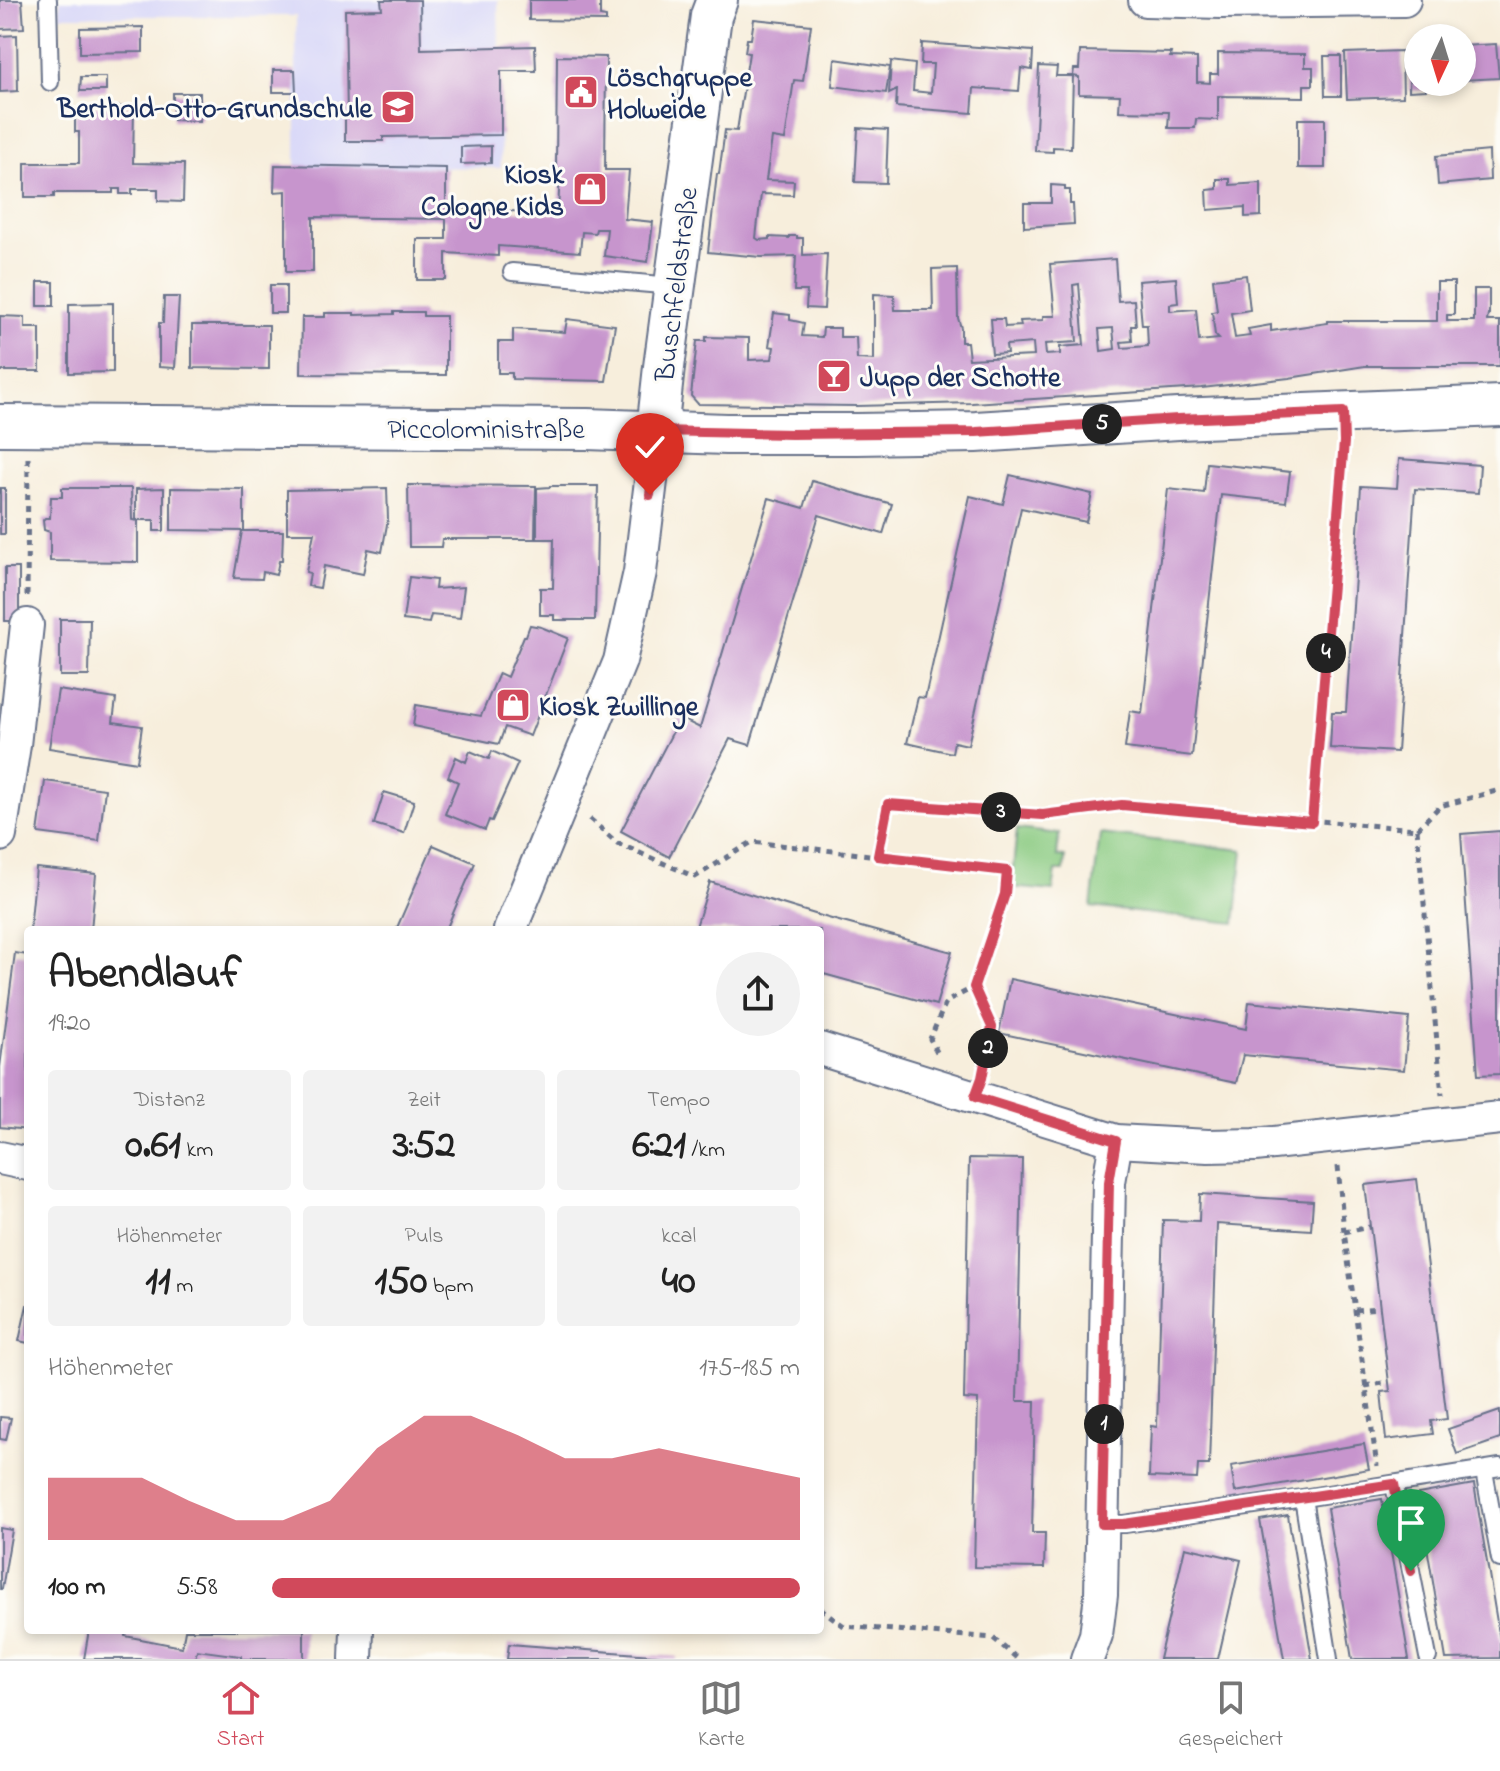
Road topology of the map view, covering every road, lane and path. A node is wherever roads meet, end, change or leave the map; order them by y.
1 (48, 0) edge
2 (717, 0) edge
3 (1145, 0) edge
4 (1404, 0) edge
5 (1221, 1) edge
6 (50, 82) dead end
7 (512, 272) dead end
8 (675, 286) junction
9 (1500, 406) edge
10 (1343, 412) junction
11 (14, 425) edge
12 (657, 431) junction
13 (27, 625) joint
14 (1500, 790) edge
15 (561, 806) junction
16 (1312, 822) junction
17 (1417, 829) junction
18 (0, 835) edge
19 (878, 856) junction
20 (512, 926) edge
21 (974, 987) junction
22 (824, 1050) edge
23 (942, 1087) junction
24 (975, 1097) junction
25 (1500, 1118) edge
26 (1445, 1124) junction
27 (1335, 1136) junction
28 (1116, 1141) junction
29 (1370, 1227) dead end
30 (1344, 1232) junction
31 (1380, 1308) dead end
32 (1355, 1310) junction
33 (1389, 1382) dead end
34 (1365, 1386) junction
35 (1374, 1453) dead end
36 (1492, 1469) edge
37 (1394, 1484) junction
38 (1303, 1498) junction
39 (1102, 1524) junction
40 (1500, 1559) edge
41 (824, 1611) edge
42 (357, 1634) edge
43 (1428, 1657) edge
44 (356, 1659) edge
45 (1018, 1659) edge
46 (1087, 1659) edge
47 (1329, 1659) edge

1 - 6 lane
2 - 8 street, Buschfeldstraße
3 - 5 street
4 - 5 street
7 - 8 lane
8 - 12 street, Buschfeldstraße
9 - 10 street, Piccoloministraße
10 - 12 street, Piccoloministraße
10 - 16 path
11 - 12 street, Piccoloministraße
11 - 13 path
12 - 15 street, Buschfeldstraße
13 - 18 street
14 - 17 path
15 - 19 path
15 - 20 street, Buschfeldstraße
16 - 17 path
16 - 19 path
17 - 26 path
19 - 21 path
21 - 23 path
21 - 24 path
22 - 23 street
23 - 24 street
24 - 28 street
25 - 26 street
26 - 27 street
27 - 28 street
27 - 30 path
28 - 39 street
29 - 30 path
30 - 32 path
31 - 32 path
32 - 34 path
33 - 34 path
34 - 35 path
36 - 37 lane
36 - 40 lane
37 - 38 lane
37 - 43 lane
38 - 39 lane
38 - 47 lane
39 - 46 street
41 - 45 path
42 - 44 street

